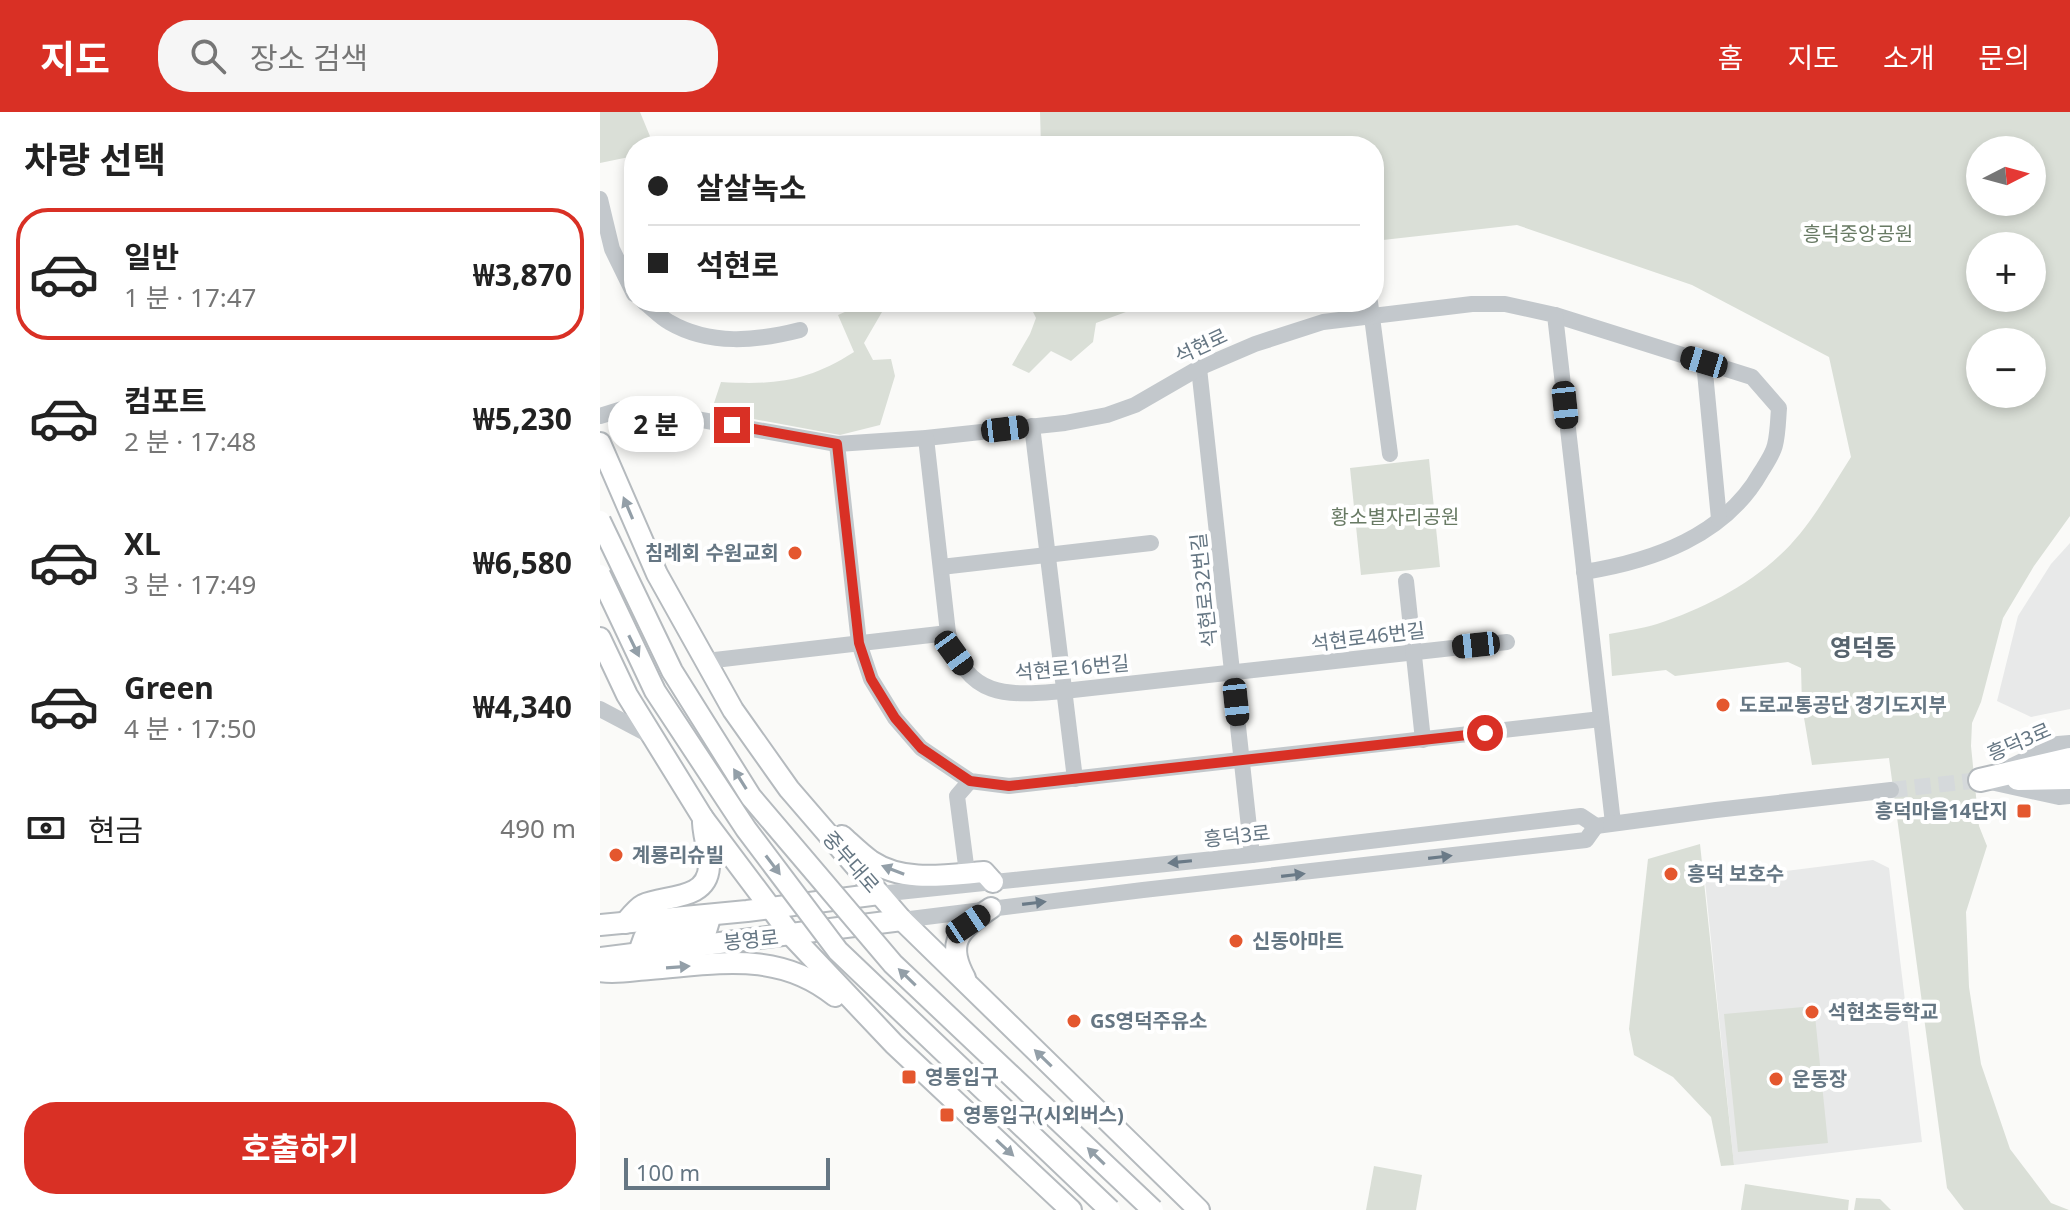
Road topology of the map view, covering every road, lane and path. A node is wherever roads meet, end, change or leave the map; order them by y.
1 (600, 199) edge
2 (624, 274) edge
3 (1384, 308) edge
4 (657, 312) edge
5 (1361, 312) edge
6 (1372, 312) edge
7 (1555, 315) junction
8 (800, 330) dead end
9 (1704, 362) junction
10 (1199, 368) junction
11 (600, 416) edge
12 (1032, 426) junction
13 (926, 438) junction
14 (600, 443) edge
15 (837, 444) junction
16 (1390, 454) dead end
17 (1719, 519) junction
18 (600, 521) edge
19 (1151, 543) dead end
20 (1047, 555) junction
21 (941, 567) junction
22 (1584, 572) junction
23 (600, 575) edge
24 (1406, 581) dead end
25 (948, 633) junction
26 (1507, 642) dead end
27 (859, 643) junction
28 (1414, 652) junction
29 (602, 653) edge
30 (706, 661) junction
31 (1233, 673) junction
32 (1064, 691) junction
33 (600, 709) edge
34 (1601, 719) junction
35 (653, 737) junction
36 (1423, 740) junction
37 (2070, 743) edge
38 (2070, 759) edge
39 (1243, 760) junction
40 (2070, 778) edge
41 (1075, 779) junction
42 (1980, 780) junction
43 (970, 781) junction
44 (1891, 790) tunnel mouth
45 (792, 793) junction
46 (2070, 796) edge
47 (703, 818) junction
48 (1605, 825) junction
49 (1252, 855) junction
50 (967, 873) junction
51 (993, 882) junction
52 (879, 894) junction
53 (770, 908) junction
54 (991, 908) junction
55 (705, 915) junction
56 (902, 920) junction
57 (625, 923) junction
58 (600, 925) edge
59 (791, 935) junction
60 (639, 952) junction
61 (600, 958) edge
62 (600, 971) edge
63 (969, 985) junction
64 (894, 1044) junction
65 (1071, 1210) edge
66 (1110, 1210) edge
67 (1153, 1210) edge
68 (1199, 1210) edge

1 - 2 street
3 - 7 street, 석현로
4 - 8 street
5 - 10 street, 석현로
6 - 16 street
7 - 9 street, 석현로
7 - 22 street
9 - 17 street
9 - 17 street, 석현로
10 - 12 street, 석현로
10 - 31 street, 석현로32번길
11 - 15 street, 석현로
12 - 13 street, 석현로
12 - 20 street
13 - 15 street, 석현로
13 - 21 street, 석현로16번길
30 -> 14 main road, 중부대로
15 - 27 street
17 - 22 street, 석현로
67 -> 18 main road, bridge
19 - 20 street
20 - 21 street
20 - 32 street
21 - 25 street, 석현로16번길
22 - 34 street
23 -> 66 main road, bridge
24 - 28 street
25 - 27 street
25 - 32 street, 석현로16번길
26 - 28 street, 석현로46번길
27 - 30 street
27 - 43 street
28 - 31 street, 석현로46번길
28 - 36 street
29 - 35 main road
30 - 45 main road, 중부대로
31 - 32 street, 석현로16번길
31 - 39 street, 석현로32번길
32 - 41 street
33 - 35 street
34 - 36 street
34 - 48 street
35 - 47 main road
36 - 39 street
37 - 42 street, 흥덕3로
38 - 42 highway
39 - 41 street
39 - 49 street, 석현로32번길
40 - 42 highway
41 - 43 street
42 - 46 street, 흥덕3로
43 - 50 street
44 - 48 street, 흥덕3로
50 -> 45 main road
45 - 52 main road, 중부대로
47 - 53 main road
47 - 57 main road
48 - 49 street, 흥덕3로
54 -> 48 street, 흥덕3로
49 -> 51 street, 흥덕3로
50 - 51 main road
51 - 52 street, 흥덕3로
52 - 53 main road, 봉영로
52 - 56 main road, 중부대로
53 - 55 main road, 봉영로
53 - 59 main road
54 - 56 street, 흥덕3로
54 - 63 main road
55 - 57 main road, 봉영로
55 - 60 main road
56 - 59 main road, 봉영로
56 - 63 main road, 중부대로
57 - 58 main road, 봉영로
59 - 60 main road, 봉영로
59 - 64 main road
60 - 61 main road, 봉영로
62 -> 64 main road
68 -> 63 main road, 중부대로
64 -> 65 main road

